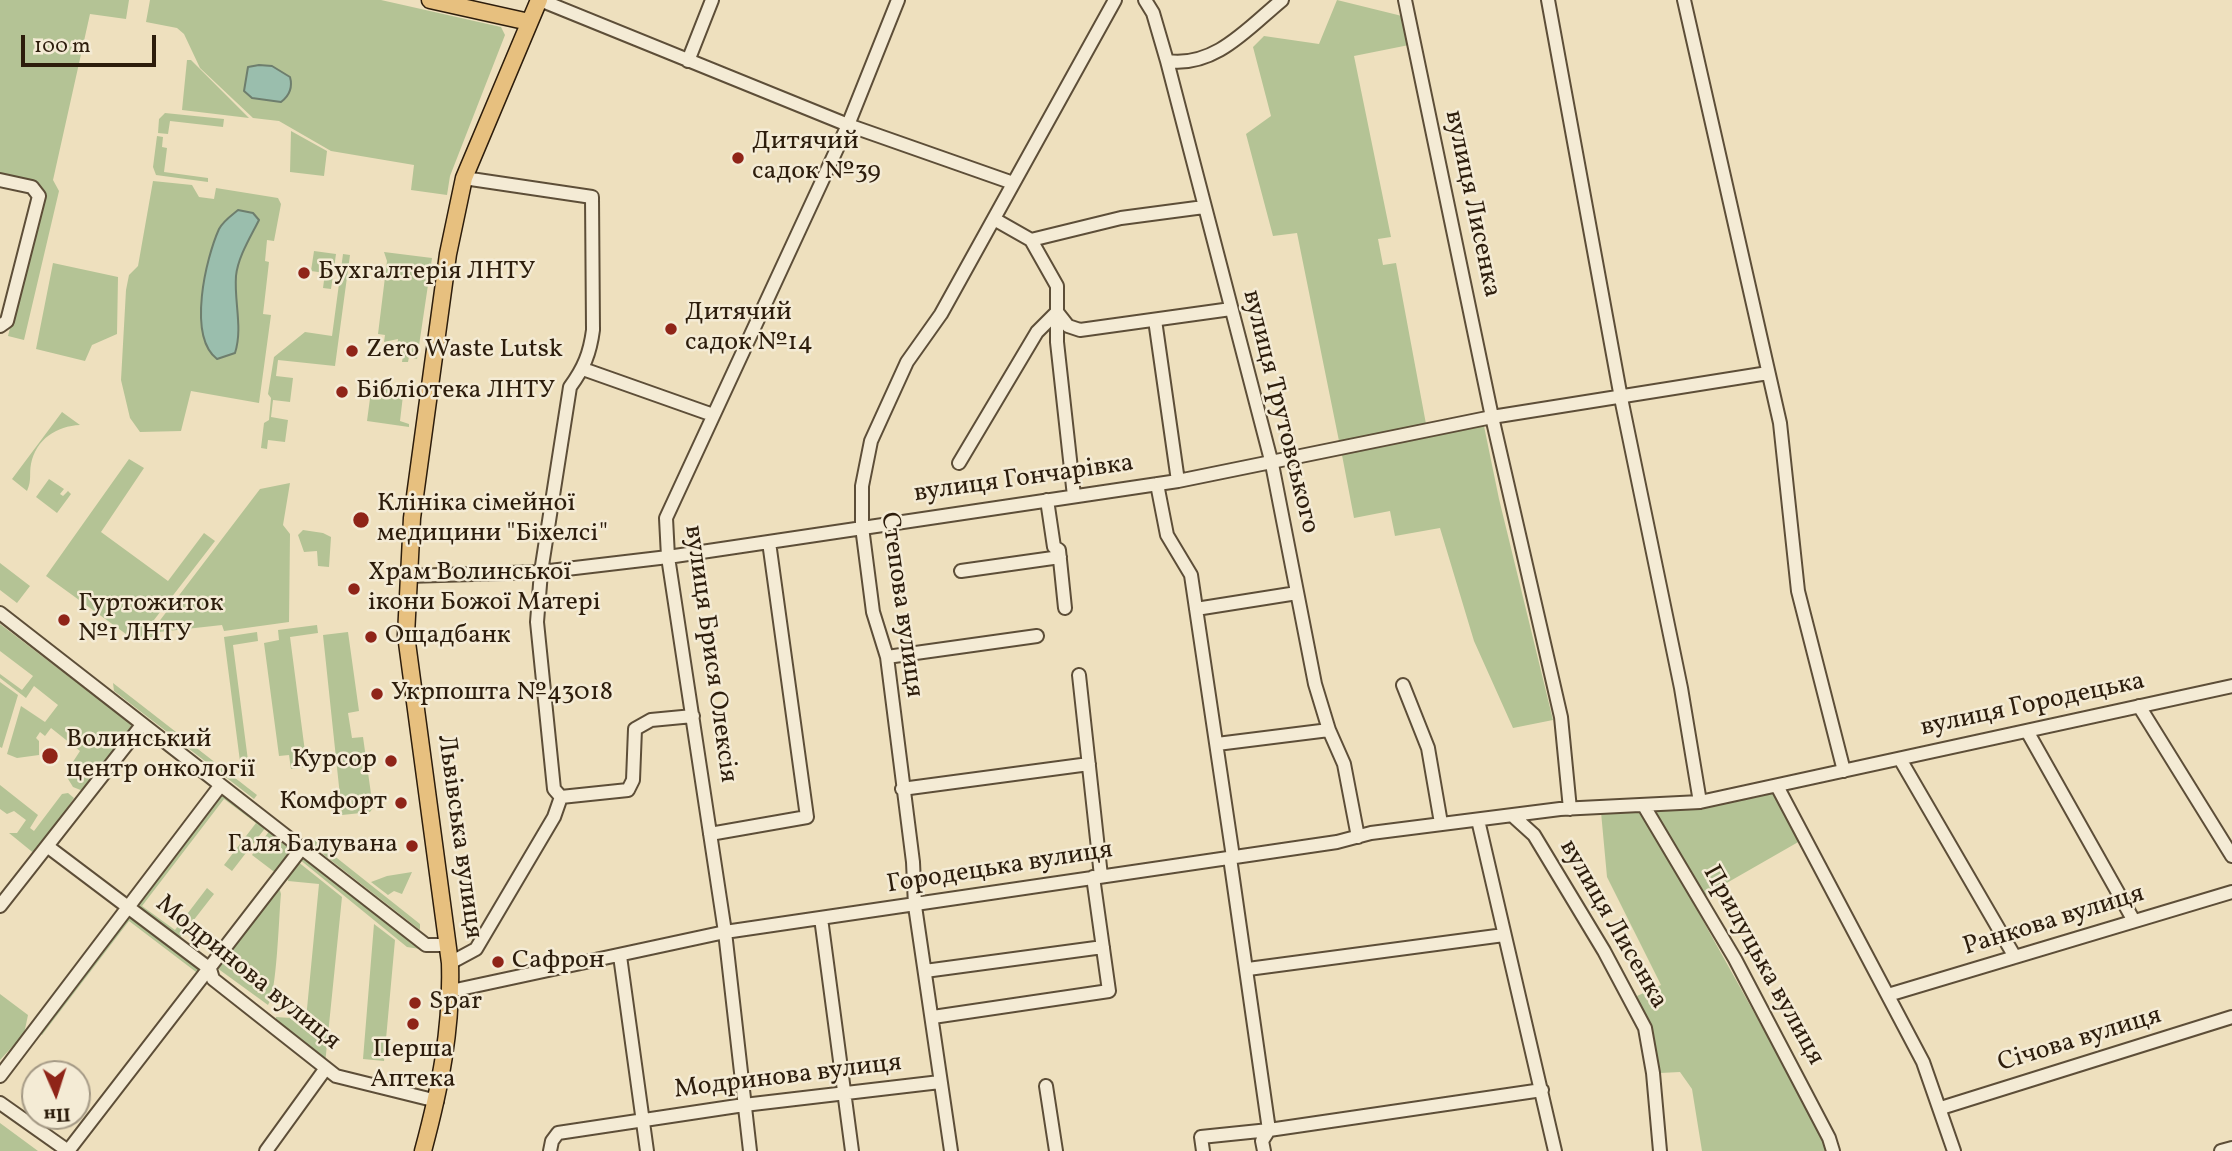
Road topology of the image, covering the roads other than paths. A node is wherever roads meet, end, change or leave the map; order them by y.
1 (430, 0) edge
2 (540, 0) edge
3 (712, 0) edge
4 (898, 0) edge
5 (1115, 0) edge
6 (1145, 0) edge
7 (1282, 0) edge
8 (1405, 0) edge
9 (1549, 0) edge
10 (1684, 0) edge
11 (530, 22) junction
12 (688, 61) junction
13 (1167, 61) junction
14 (848, 125) junction
15 (464, 177) junction
16 (0, 180) edge
17 (1013, 183) junction
18 (1204, 207) junction
19 (994, 219) junction
20 (1031, 240) junction
21 (1231, 309) junction
22 (1057, 312) junction
23 (1155, 320) junction
24 (0, 326) edge
25 (583, 369) junction
26 (1768, 373) junction
27 (1621, 398) junction
28 (713, 415) junction
29 (1492, 417) junction
30 (959, 463) dead end
31 (1272, 464) junction
32 (1178, 481) junction
33 (1157, 484) junction
34 (1074, 496) junction
35 (1047, 500) junction
36 (862, 527) junction
37 (769, 542) junction
38 (668, 557) junction
39 (1060, 557) junction
40 (961, 571) dead end
41 (541, 572) junction
42 (407, 576) junction
43 (1297, 593) junction
44 (1065, 608) dead end
45 (1196, 609) junction
46 (0, 613) edge
47 (1037, 636) dead end
48 (887, 657) junction
49 (1079, 675) dead end
50 (1403, 685) dead end
51 (2232, 686) edge
52 (2139, 706) junction
53 (693, 716) junction
54 (142, 725) junction
55 (1329, 730) junction
56 (2027, 731) junction
57 (1217, 744) junction
58 (1900, 759) junction
59 (1089, 764) junction
60 (1844, 771) junction
61 (220, 786) junction
62 (1777, 786) junction
63 (902, 789) junction
64 (561, 797) junction
65 (1700, 802) junction
66 (1644, 806) junction
67 (1565, 809) junction
68 (1513, 816) junction
69 (1478, 820) junction
70 (1441, 823) junction
71 (710, 834) junction
72 (1358, 836) junction
73 (47, 846) junction
74 (301, 849) junction
75 (2232, 856) edge
76 (1231, 857) junction
77 (1097, 876) junction
78 (2232, 892) edge
79 (0, 906) edge
80 (915, 906) junction
81 (128, 908) junction
82 (821, 918) junction
83 (2134, 921) junction
84 (725, 932) junction
85 (1504, 935) junction
86 (448, 946) junction
87 (1103, 947) junction
88 (621, 956) junction
89 (2015, 957) junction
90 (450, 964) junction
91 (210, 969) junction
92 (1248, 969) junction
93 (925, 971) junction
94 (451, 991) junction
95 (1888, 995) junction
96 (933, 1017) junction
97 (2232, 1017) edge
98 (326, 1068) junction
99 (0, 1076) edge
100 (940, 1082) junction
101 (1046, 1086) dead end
102 (1542, 1090) junction
103 (845, 1095) junction
104 (436, 1101) junction
105 (0, 1103) edge
106 (744, 1105) junction
107 (1941, 1108) junction
108 (643, 1119) junction
109 (1269, 1130) junction
110 (2232, 1148) edge
111 (68, 1151) edge
112 (265, 1151) edge
113 (423, 1151) edge
114 (550, 1151) edge
115 (647, 1151) edge
116 (750, 1151) edge
117 (852, 1151) edge
118 (951, 1151) edge
119 (1056, 1151) edge
120 (1203, 1151) edge
121 (1264, 1151) edge
122 (1555, 1151) edge
123 (1660, 1151) edge
124 (1833, 1151) edge
125 (1954, 1151) edge
126 (2221, 1151) edge

1 - 11 main road
2 - 11 main road, Львівська вулиця
2 - 12 street
3 - 12 street
4 - 14 street, вулиця Брися Олексія
5 - 17 street, Степова вулиця
6 - 13 street, вулиця Трутовського
7 - 13 street
8 - 29 street, вулиця Лисенка
9 - 27 street
10 - 26 street
11 - 15 main road, Львівська вулиця
12 - 14 street
13 - 18 street, вулиця Трутовського
14 - 17 street
14 - 28 street, вулиця Брися Олексія
15 - 25 street
15 - 42 main road, Львівська вулиця
16 - 24 street
17 - 19 street, Степова вулиця
18 - 20 street
18 - 21 street, вулиця Трутовського
19 - 20 street
19 - 36 street, Степова вулиця
20 - 22 street
21 - 23 street
21 - 31 street, вулиця Трутовського
22 - 23 street
22 - 30 street
22 - 34 street
23 - 32 street
25 - 28 street
25 - 41 street
26 - 27 street
26 - 60 street
27 - 29 street
27 - 65 street
28 - 38 street, вулиця Брися Олексія
29 - 31 street
29 - 67 street, вулиця Лисенка
31 - 32 street, вулиця Гончарівка
31 - 43 street, вулиця Трутовського
32 - 33 street, вулиця Гончарівка
33 - 34 street, вулиця Гончарівка
33 - 45 street
34 - 35 street, вулиця Гончарівка
35 - 36 street, вулиця Гончарівка
35 - 39 street
36 - 37 street, вулиця Гончарівка
36 - 48 street, Степова вулиця
37 - 38 street, вулиця Гончарівка
37 - 71 street
38 - 41 street, вулиця Гончарівка
38 - 53 street, вулиця Брися Олексія
39 - 40 street
39 - 44 street
41 - 42 street, вулиця Гончарівка
41 - 64 street
42 - 86 main road, Львівська вулиця
43 - 45 street
43 - 55 street, вулиця Трутовського
45 - 57 street
46 - 54 street
47 - 48 street
48 - 63 street, Степова вулиця
49 - 59 street
50 - 70 street
51 - 52 street, вулиця Городецька
52 - 56 street, вулиця Городецька
52 - 75 street
53 - 64 street
53 - 71 street, вулиця Брися Олексія
54 - 61 street
54 - 73 street
55 - 57 street
55 - 72 street, вулиця Трутовського
56 - 58 street, вулиця Городецька
56 - 83 street
57 - 76 street
58 - 60 street, вулиця Городецька
58 - 89 street
59 - 63 street
59 - 77 street
60 - 62 street, вулиця Городецька
61 - 74 street
61 - 81 street
62 - 65 street, вулиця Городецька
62 - 95 street
63 - 80 street, Степова вулиця
64 - 90 street
65 - 66 street, Городецька вулиця
66 - 67 street, Городецька вулиця
66 - 124 street, Прилуцька вулиця
67 - 68 street, Городецька вулиця
68 - 69 street, Городецька вулиця
68 - 123 street, вулиця Лисенка
69 - 70 street, Городецька вулиця
69 - 85 street
70 - 72 street, Городецька вулиця
71 - 84 street, вулиця Брися Олексія
72 - 76 street, Городецька вулиця
73 - 79 street
73 - 81 street, Модринова вулиця
74 - 86 street
74 - 91 street
76 - 77 street, Городецька вулиця
76 - 92 street
77 - 80 street, Городецька вулиця
77 - 87 street
78 - 83 street, Ранкова вулиця
80 - 82 street, Городецька вулиця
80 - 93 street, Степова вулиця
81 - 91 street, Модринова вулиця
81 - 99 street
82 - 84 street, Городецька вулиця
82 - 103 street
83 - 89 street, Ранкова вулиця
84 - 88 street, Городецька вулиця
84 - 106 street, вулиця Брися Олексія
85 - 92 street
85 - 102 street
86 - 90 main road, Львівська вулиця
87 - 93 street
87 - 96 street
88 - 94 street, Городецька вулиця
88 - 108 street
89 - 95 street, Ранкова вулиця
90 - 94 main road, Львівська вулиця
91 - 98 street, Модринова вулиця
91 - 111 street
92 - 109 street
93 - 96 street, Степова вулиця
94 - 104 main road, Львівська вулиця
95 - 107 street
96 - 100 street, Степова вулиця
97 - 107 street, Січова вулиця
98 - 104 street, Модринова вулиця
98 - 112 street
100 - 103 street, Модринова вулиця
100 - 118 street, Степова вулиця
101 - 119 street
102 - 109 street
102 - 122 street
103 - 106 street, Модринова вулиця
103 - 117 street
104 - 113 main road, Львівська вулиця
105 - 111 street
106 - 108 street, Модринова вулиця
106 - 116 street, вулиця Брися Олексія
107 - 125 street
108 - 114 street, Модринова вулиця
108 - 115 street
109 - 120 street
109 - 121 street
110 - 126 street

